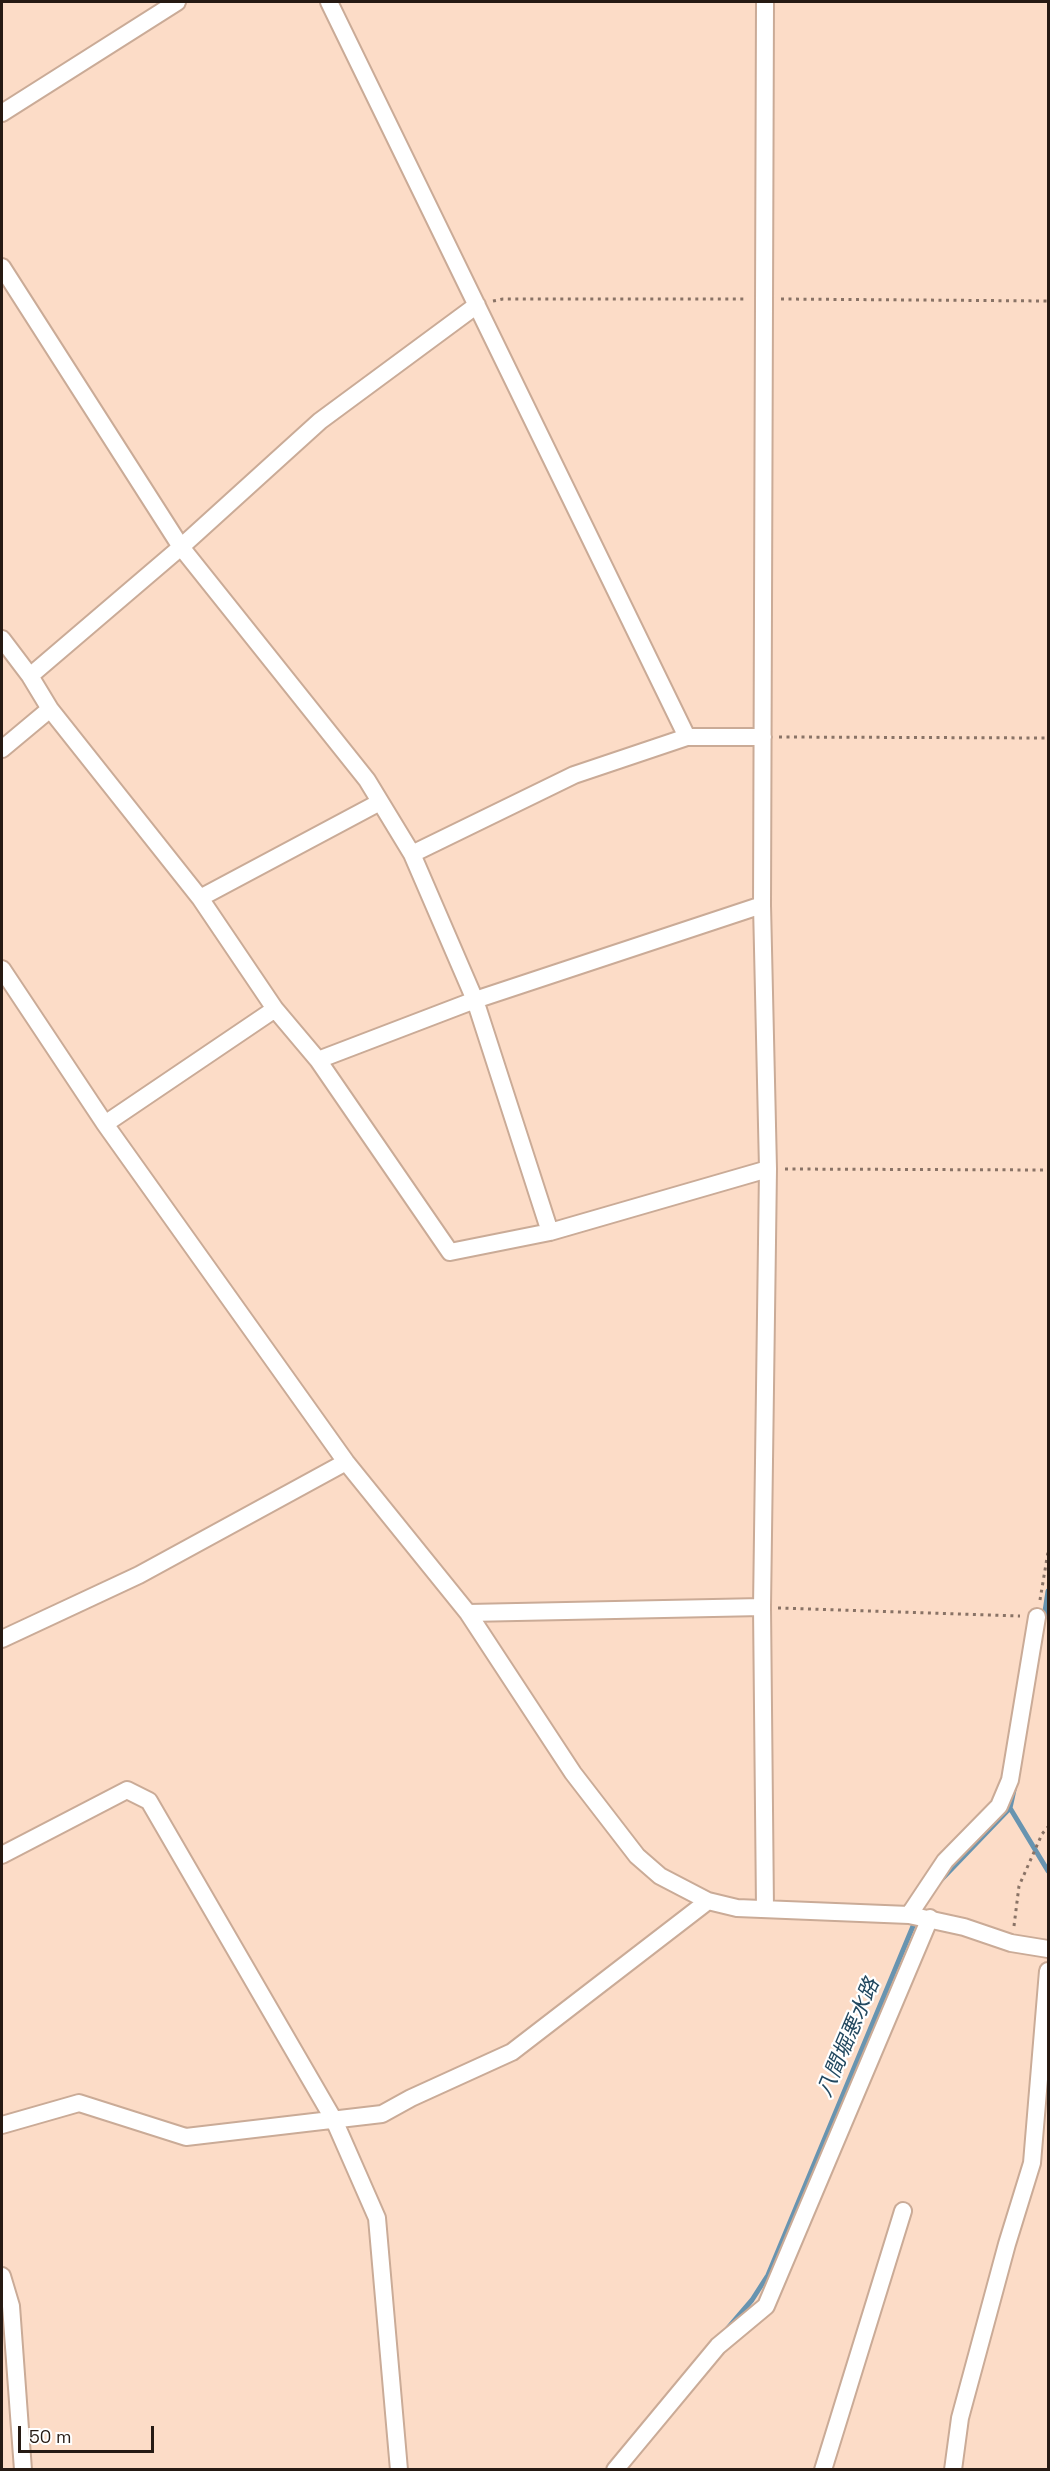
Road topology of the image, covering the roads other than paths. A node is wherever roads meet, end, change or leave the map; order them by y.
1 (177, 2) edge
2 (329, 2) edge
3 (765, 2) edge
4 (2, 113) edge
5 (2, 267) edge
6 (477, 305) junction
7 (181, 547) junction
8 (2, 639) edge
9 (30, 676) junction
10 (50, 709) junction
11 (687, 737) junction
12 (763, 737) junction
13 (2, 749) edge
14 (380, 802) junction
15 (412, 854) junction
16 (201, 898) junction
17 (762, 905) junction
18 (2, 969) edge
19 (475, 1000) junction
20 (275, 1009) junction
21 (318, 1060) junction
22 (105, 1124) junction
23 (768, 1169) junction
24 (550, 1232) junction
25 (346, 1462) junction
26 (762, 1607) junction
27 (468, 1613) junction
28 (1037, 1617) road end
29 (2, 1639) edge
30 (2, 1855) edge
31 (708, 1901) junction
32 (765, 1909) junction
33 (909, 1915) junction
34 (930, 1918) junction
35 (1048, 1949) edge
36 (1048, 1971) edge
37 (334, 2120) junction
38 (2, 2125) edge
39 (903, 2211) dead end
40 (2, 2276) edge
41 (23, 2469) edge
42 (399, 2469) edge
43 (615, 2469) edge
44 (823, 2469) edge
45 (953, 2469) edge

1 - 4 street
2 - 6 street
3 - 12 street
5 - 7 street
6 - 7 street
6 - 11 street
7 - 9 street
7 - 14 street
8 - 9 street
9 - 10 street
10 - 13 street
10 - 16 street
11 - 12 street
11 - 15 street
12 - 17 street
14 - 15 street
14 - 16 street
15 - 19 street
16 - 20 street
17 - 19 street
17 - 23 street
18 - 22 street
19 - 21 street
19 - 24 street
20 - 21 street
20 - 22 street
21 - 24 street
22 - 25 street
23 - 24 street
23 - 26 street
25 - 27 street
25 - 29 street
26 - 27 street
26 - 32 street
27 - 31 street
28 - 33 street
30 - 37 street
31 - 32 street
31 - 37 street
32 - 33 street
33 - 34 street
34 - 35 street
34 - 43 street
36 - 45 street
37 - 38 street
37 - 42 street
39 - 44 street
40 - 41 street

